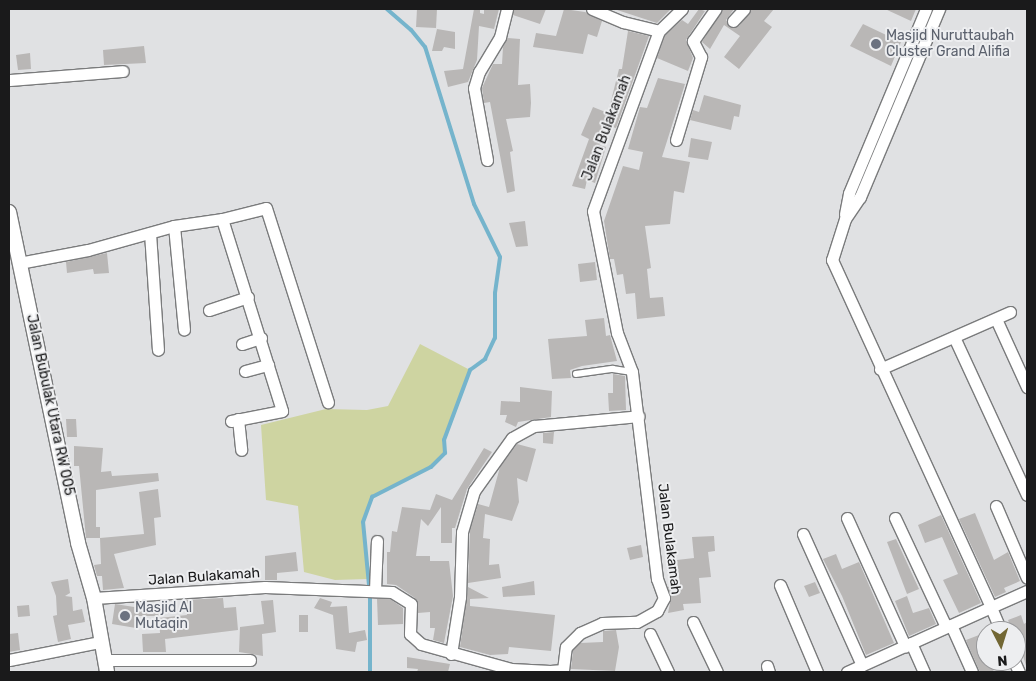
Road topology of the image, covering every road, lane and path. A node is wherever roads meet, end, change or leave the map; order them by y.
1 (507, 9) edge
2 (592, 9) edge
3 (682, 9) edge
4 (715, 9) edge
5 (744, 9) edge
6 (926, 9) edge
7 (939, 9) edge
8 (733, 22) dead end
9 (659, 31) junction
10 (123, 71) dead end
11 (9, 80) edge
12 (676, 140) dead end
13 (487, 160) dead end
14 (9, 212) edge
15 (222, 219) junction
16 (845, 219) junction
17 (174, 226) junction
18 (150, 233) junction
19 (19, 263) junction
20 (248, 297) junction
21 (209, 310) dead end
22 (1010, 312) dead end
23 (996, 319) junction
24 (184, 330) dead end
25 (954, 337) junction
26 (261, 338) junction
27 (242, 344) dead end
28 (158, 350) dead end
29 (268, 365) junction
30 (880, 369) junction
31 (245, 371) dead end
32 (632, 372) junction
33 (576, 374) dead end
34 (1027, 387) edge
35 (328, 402) dead end
36 (638, 416) junction
37 (241, 450) dead end
38 (1027, 495) edge
39 (996, 506) dead end
40 (847, 518) dead end
41 (895, 518) dead end
42 (803, 534) dead end
43 (377, 541) dead end
44 (1027, 578) edge
45 (780, 585) dead end
46 (376, 590) junction
47 (1027, 591) edge
48 (94, 598) junction
49 (991, 607) junction
50 (997, 621) edge
51 (693, 622) dead end
52 (948, 626) junction
53 (650, 634) dead end
54 (100, 642) junction
55 (908, 644) junction
56 (451, 654) junction
57 (9, 660) edge
58 (250, 660) dead end
59 (107, 666) edge
60 (868, 666) edge
61 (510, 671) edge
62 (563, 671) edge
63 (668, 672) edge
64 (717, 672) edge
65 (817, 672) edge
66 (846, 672) edge
67 (924, 672) edge
68 (972, 672) edge

1 - 13 street
2 - 9 street
3 - 9 street, Jalan Bulakamah
4 - 12 street
5 - 8 street
6 - 16 street
7 - 16 street
9 - 32 street, Jalan Bulakamah
10 - 11 street
14 - 19 street, Jalan Bubulak Utara RW 005
15 - 17 street
15 - 20 street
15 - 35 street
16 - 30 street
17 - 18 street
17 - 24 street
18 - 19 street
18 - 28 street
19 - 48 street, Jalan Bubulak Utara RW 005
20 - 21 street
20 - 26 street
22 - 23 street
23 - 25 street
23 - 34 street
25 - 30 street
25 - 38 street
26 - 27 street
26 - 29 street
29 - 31 street
29 - 37 street
30 - 49 street
32 - 33 lane
32 - 36 street, Jalan Bulakamah
36 - 56 street
36 - 62 street, Jalan Bulakamah
39 - 44 street
40 - 55 street
41 - 52 street
42 - 60 street
43 - 46 street
45 - 65 street
46 - 48 street, Jalan Bulakamah
46 - 56 street, Jalan Bulakamah
47 - 49 street
48 - 54 street, Jalan Bubulak Utara RW 005
49 - 50 street
49 - 52 street
51 - 64 street
52 - 55 street
52 - 68 street
53 - 63 street
54 - 57 street
54 - 59 street, Jalan Bubulak Utara RW 005
55 - 60 street
55 - 67 street
56 - 61 street, Jalan Bulakamah
58 - 59 street
60 - 66 street
61 - 62 street, Jalan Bulakamah

